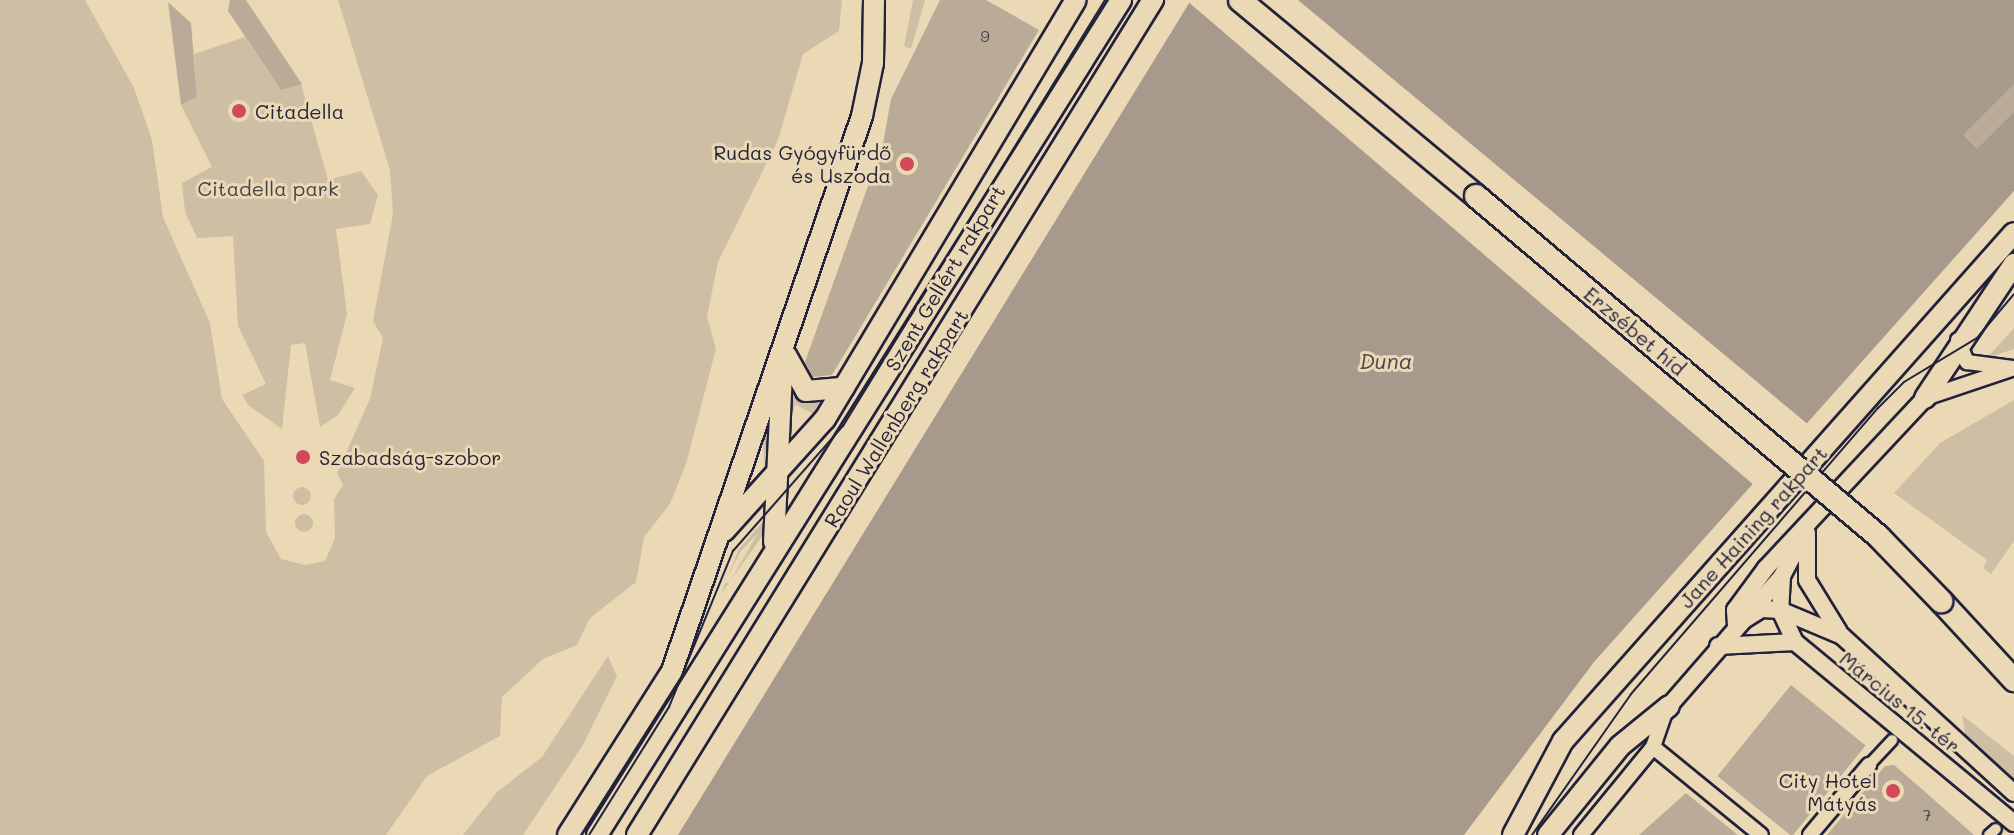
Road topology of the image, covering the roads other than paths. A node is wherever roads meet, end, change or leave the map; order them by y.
1 (874, 0) edge
2 (1076, 0) edge
3 (1121, 0) edge
4 (1153, 0) edge
5 (1240, 0) edge
6 (2014, 233) edge
7 (2014, 264) edge
8 (1958, 339) junction
9 (783, 347) junction
10 (2014, 368) edge
11 (844, 388) junction
12 (1925, 398) junction
13 (778, 474) junction
14 (1808, 529) junction
15 (717, 541) junction
16 (770, 556) junction
17 (1782, 576) junction
18 (1780, 610) junction
19 (1736, 625) junction
20 (1842, 636) junction
21 (1795, 642) junction
22 (1718, 646) junction
23 (2014, 680) edge
24 (1669, 706) junction
25 (1892, 740) dead end
26 (1653, 747) junction
27 (1869, 765) joint
28 (2014, 793) edge
29 (2001, 826) edge
30 (568, 835) edge
31 (597, 835) edge
32 (637, 835) edge
33 (1513, 835) edge
34 (1548, 835) edge
35 (1581, 835) edge
36 (1761, 835) edge
37 (1810, 835) edge

1 - 9 main road, Szent Gellért rakpart
2 - 11 main road, Szent Gellért rakpart
3 - 16 main road, Szent Gellért rakpart
4 - 32 main road, Raoul Wallenberg rakpart
5 - 23 main road, Erzsébet híd, bridge
6 - 33 main road, Jane Haining rakpart
7 - 8 main road
8 - 10 street
8 - 12 main road
9 - 11 main road
9 - 13 main road, Szent Gellért rakpart
9 - 15 main road, Szent Gellért rakpart
10 - 12 street
11 - 13 main road, Szent Gellért rakpart
12 - 14 street
13 - 15 main road, Szent Gellért rakpart
13 - 16 main road, Szent Gellért rakpart
14 - 17 street
14 - 19 street
14 - 20 street
15 - 30 main road, Szent Gellért rakpart
16 - 31 main road, Szent Gellért rakpart
17 - 18 street, Március 15. tér
17 - 19 street
18 - 19 street
18 - 20 street, Március 15. tér
18 - 21 street, Március 15. tér
19 - 22 street
20 - 28 street, Március 15. tér
21 - 22 street
21 - 29 street, Március 15. tér
22 - 24 street
24 - 26 street
24 - 34 main road
25 - 27 street
26 - 35 street
26 - 36 street
27 - 37 street

